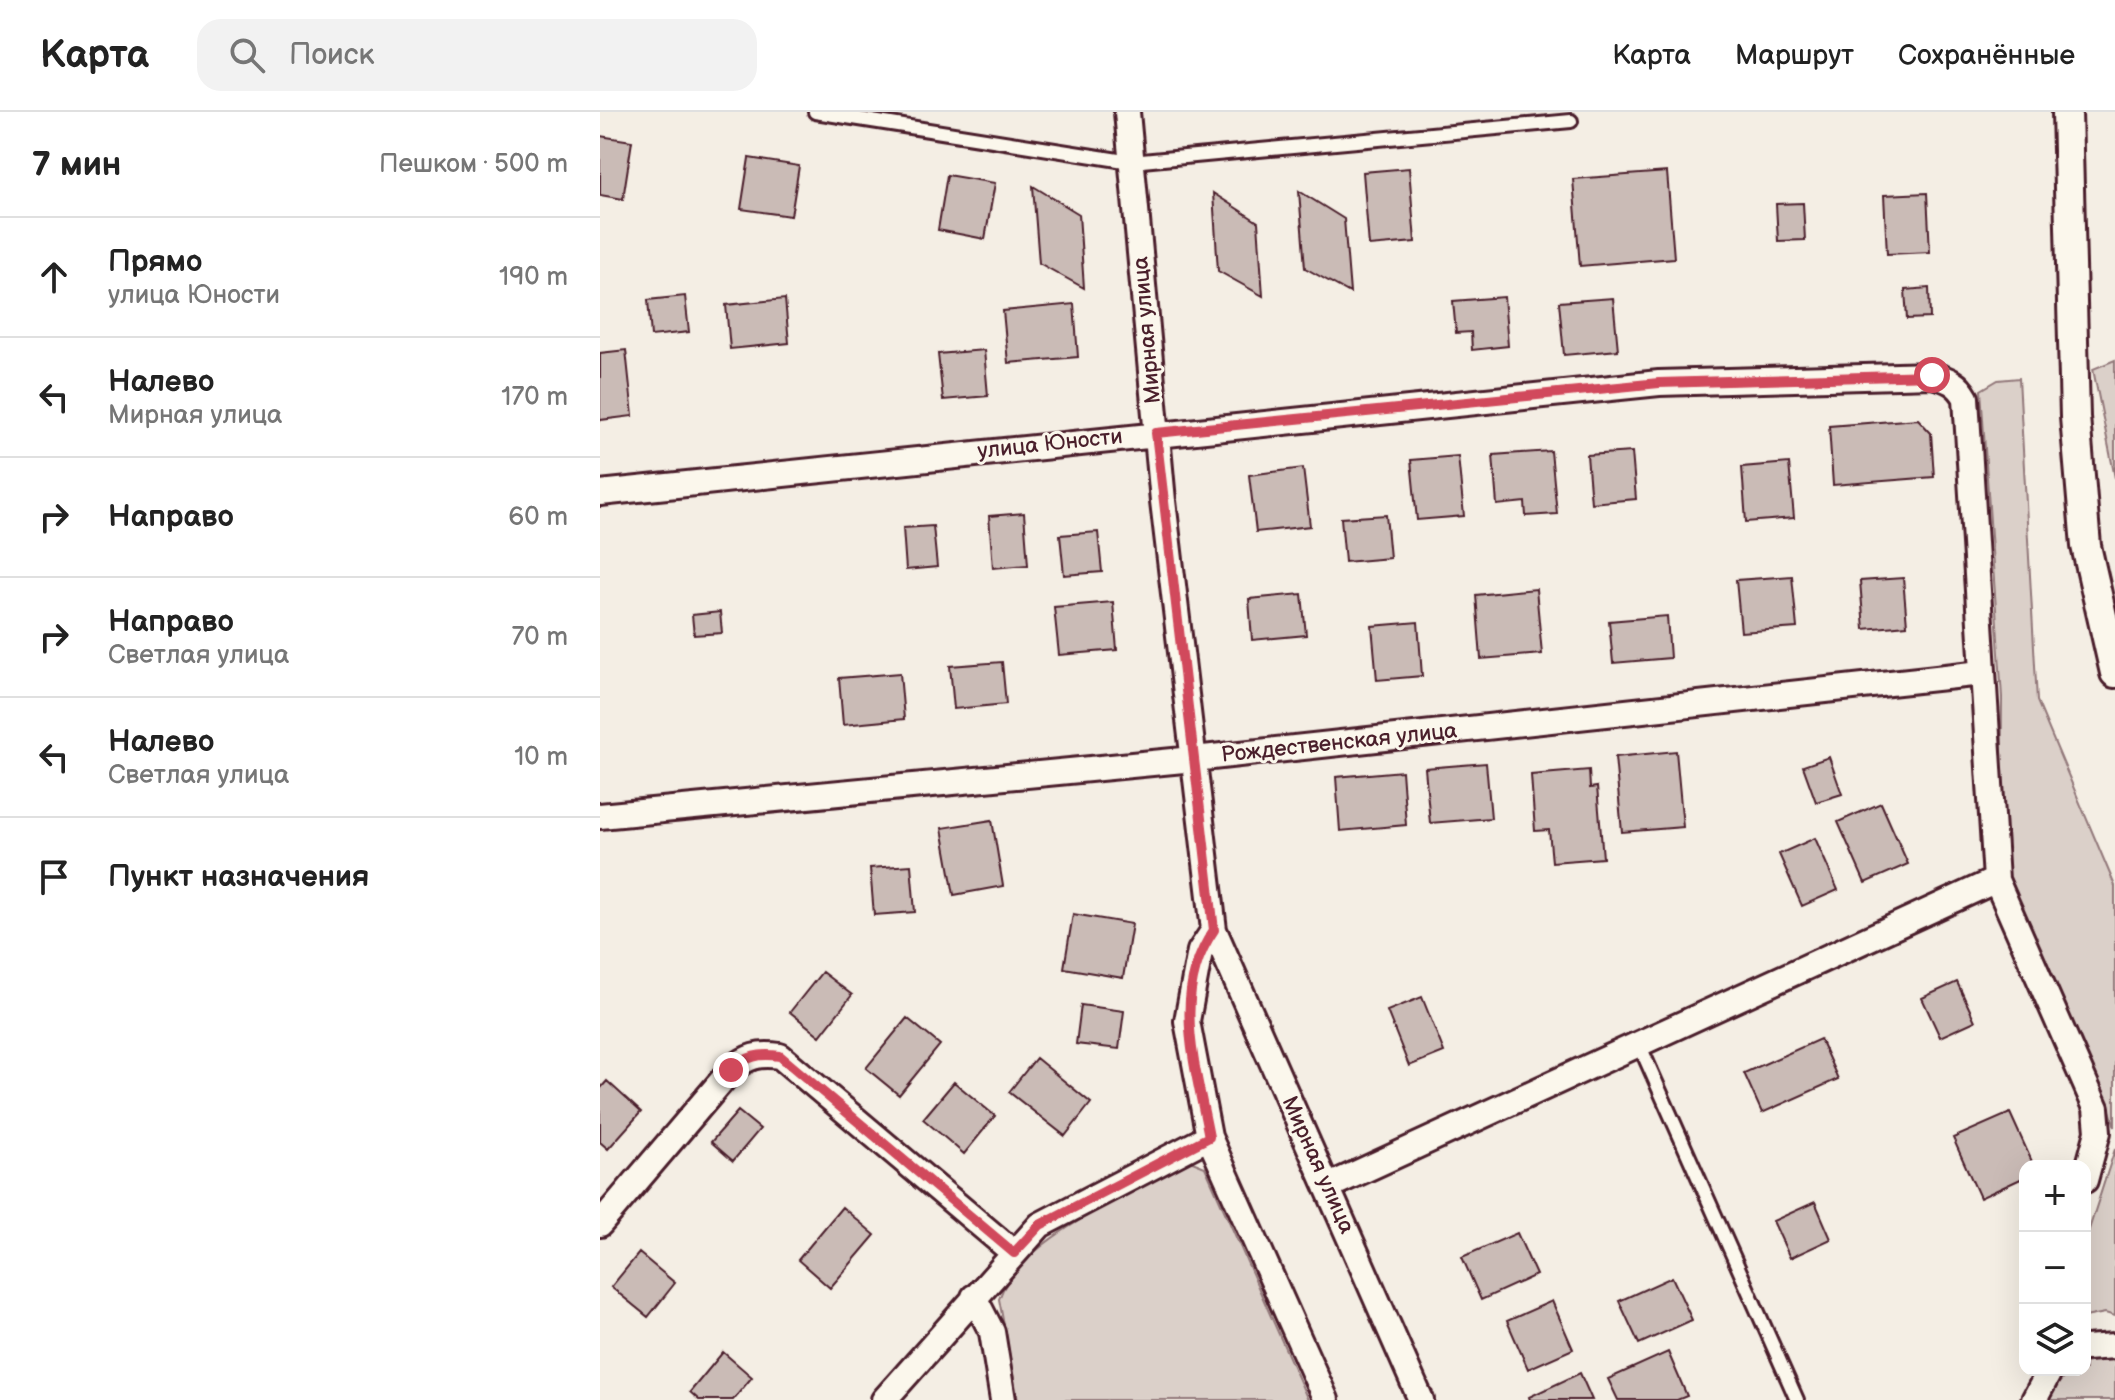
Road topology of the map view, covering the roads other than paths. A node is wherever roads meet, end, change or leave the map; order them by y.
1 (815, 112) edge
2 (1127, 112) edge
3 (2067, 112) edge
4 (1571, 121) dead end
5 (1131, 162) junction
6 (1156, 433) junction
7 (600, 493) edge
8 (1982, 673) junction
9 (2115, 673) edge
10 (1194, 759) junction
11 (600, 816) edge
12 (1996, 880) junction
13 (1214, 930) junction
14 (1639, 1044) junction
15 (1209, 1137) junction
16 (2090, 1160) edge
17 (1327, 1187) junction
18 (600, 1224) edge
19 (1014, 1253) junction
20 (974, 1297) junction
21 (2115, 1346) edge
22 (2091, 1348) edge
23 (2047, 1376) edge
24 (884, 1400) edge
25 (1003, 1400) edge
26 (1326, 1400) edge
27 (1421, 1400) edge
28 (1797, 1400) edge
29 (2034, 1400) edge

1 - 5 lane
2 - 5 street, Мирная улица
3 - 9 street
4 - 5 lane
5 - 6 street, Мирная улица
6 - 7 street, улица Юности
6 - 8 street, улица Юности
6 - 10 street, Мирная улица
8 - 10 street, Рождественская улица
8 - 12 street
10 - 11 street, Рождественская улица
10 - 13 street, Мирная улица
12 - 14 street
12 - 16 street
13 - 15 street
13 - 17 street, Мирная улица
14 - 17 street
14 - 28 lane
15 - 19 street
15 - 26 street
17 - 27 street, Мирная улица
18 - 19 street
19 - 20 street
20 - 24 street
20 - 25 street
21 - 22 street
23 - 29 street

